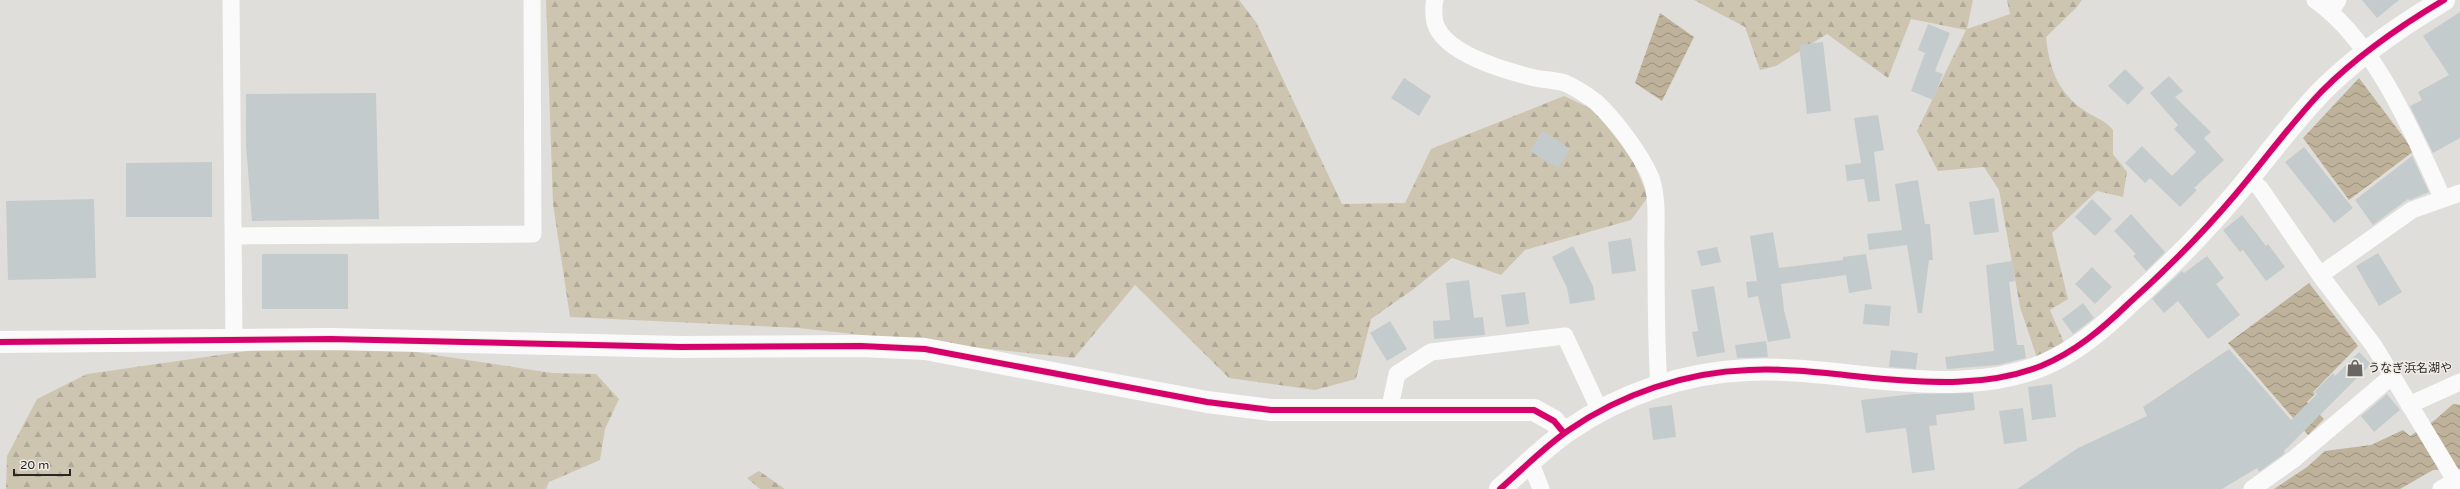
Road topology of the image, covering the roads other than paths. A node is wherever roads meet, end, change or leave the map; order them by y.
1 (231, 0) edge
2 (532, 0) edge
3 (1435, 0) edge
4 (2315, 0) edge
5 (2444, 0) edge
6 (2334, 6) edge
7 (2366, 52) junction
8 (2249, 179) junction
9 (2460, 193) edge
10 (2443, 199) junction
11 (234, 236) junction
12 (2320, 275) junction
13 (234, 340) junction
14 (0, 342) edge
15 (2392, 376) junction
16 (2460, 382) edge
17 (1659, 386) junction
18 (2413, 410) junction
19 (1389, 411) junction
20 (1600, 411) junction
21 (1564, 433) junction
22 (1530, 461) junction
23 (2456, 480) edge
24 (1500, 489) edge
25 (1541, 489) edge
26 (2252, 489) edge
27 (2441, 489) edge

1 - 11 street
2 - 11 street
3 - 17 street
4 - 6 street
5 - 7 street
6 - 7 street
7 - 8 street
7 - 10 street
8 - 12 street
8 - 17 street
9 - 10 street
10 - 12 street
11 - 13 street
12 - 15 street
13 - 14 street
13 - 19 street
15 - 18 street
15 - 26 street
16 - 18 street
17 - 20 street
18 - 23 street
19 - 20 street
19 - 21 street
20 - 21 street
21 - 22 street
22 - 24 street
22 - 25 street
23 - 27 street

